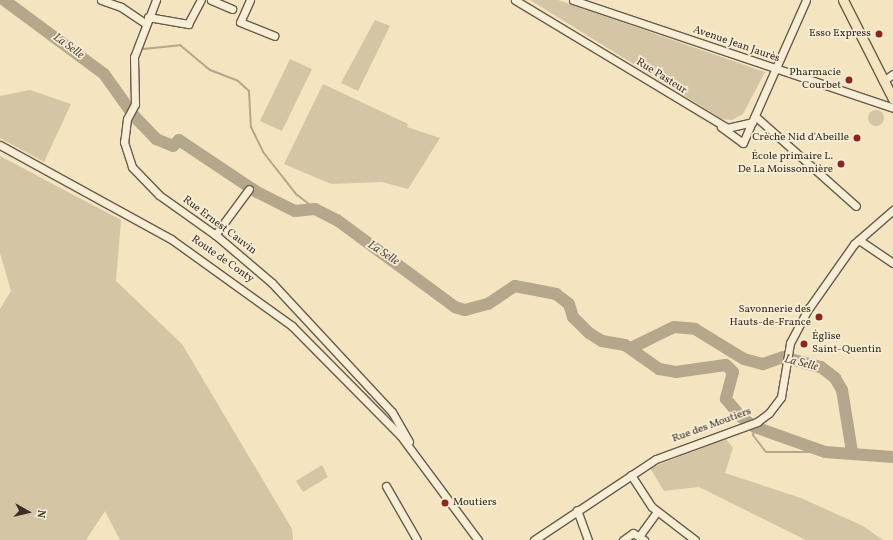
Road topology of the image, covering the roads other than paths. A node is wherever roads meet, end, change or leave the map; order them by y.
1 (101, 0) edge
2 (156, 0) edge
3 (201, 0) edge
4 (212, 0) edge
5 (250, 0) edge
6 (515, 0) edge
7 (573, 0) edge
8 (806, 0) edge
9 (843, 0) edge
10 (232, 9) dead end
11 (147, 20) junction
12 (274, 36) dead end
13 (777, 71) junction
14 (893, 75) edge
15 (883, 81) junction
16 (893, 99) edge
17 (875, 104) junction
18 (893, 108) edge
19 (753, 119) junction
20 (721, 127) junction
21 (0, 145) edge
22 (249, 189) dead end
23 (856, 206) dead end
24 (893, 210) edge
25 (215, 235) junction
26 (859, 240) junction
27 (893, 263) edge
28 (402, 433) junction
29 (631, 475) junction
30 (386, 486) dead end
31 (577, 510) junction
32 (657, 512) junction
33 (642, 538) edge
34 (417, 540) edge
35 (478, 540) edge
36 (534, 540) edge
37 (588, 540) edge
38 (623, 540) edge
39 (695, 540) edge

1 - 11 street
2 - 11 street, Rue Ernest Cauvin
3 - 11 street
4 - 10 street
5 - 12 street
6 - 20 street, Rue Pasteur
7 - 13 street, Avenue Jean Jaurès
8 - 13 street
9 - 15 main road
11 - 25 street, Rue Ernest Cauvin
13 - 17 street, Avenue Jean Jaurès
13 - 19 street
14 - 15 street
15 - 16 main road
16 - 17 street
17 - 18 street, Avenue Jean Jaurès
19 - 20 street
19 - 20 street, Rue Pasteur
19 - 23 street
21 - 28 street, Route de Conty
22 - 25 street
24 - 26 street, Rue des Moutiers
25 - 28 street, Rue Ernest Cauvin
26 - 27 street
26 - 29 street, Rue des Moutiers
28 - 35 street
29 - 31 street, Rue des Moutiers
29 - 32 street
30 - 34 street
31 - 36 street, Rue des Moutiers
31 - 37 street
32 - 33 street
32 - 39 street
33 - 38 street

